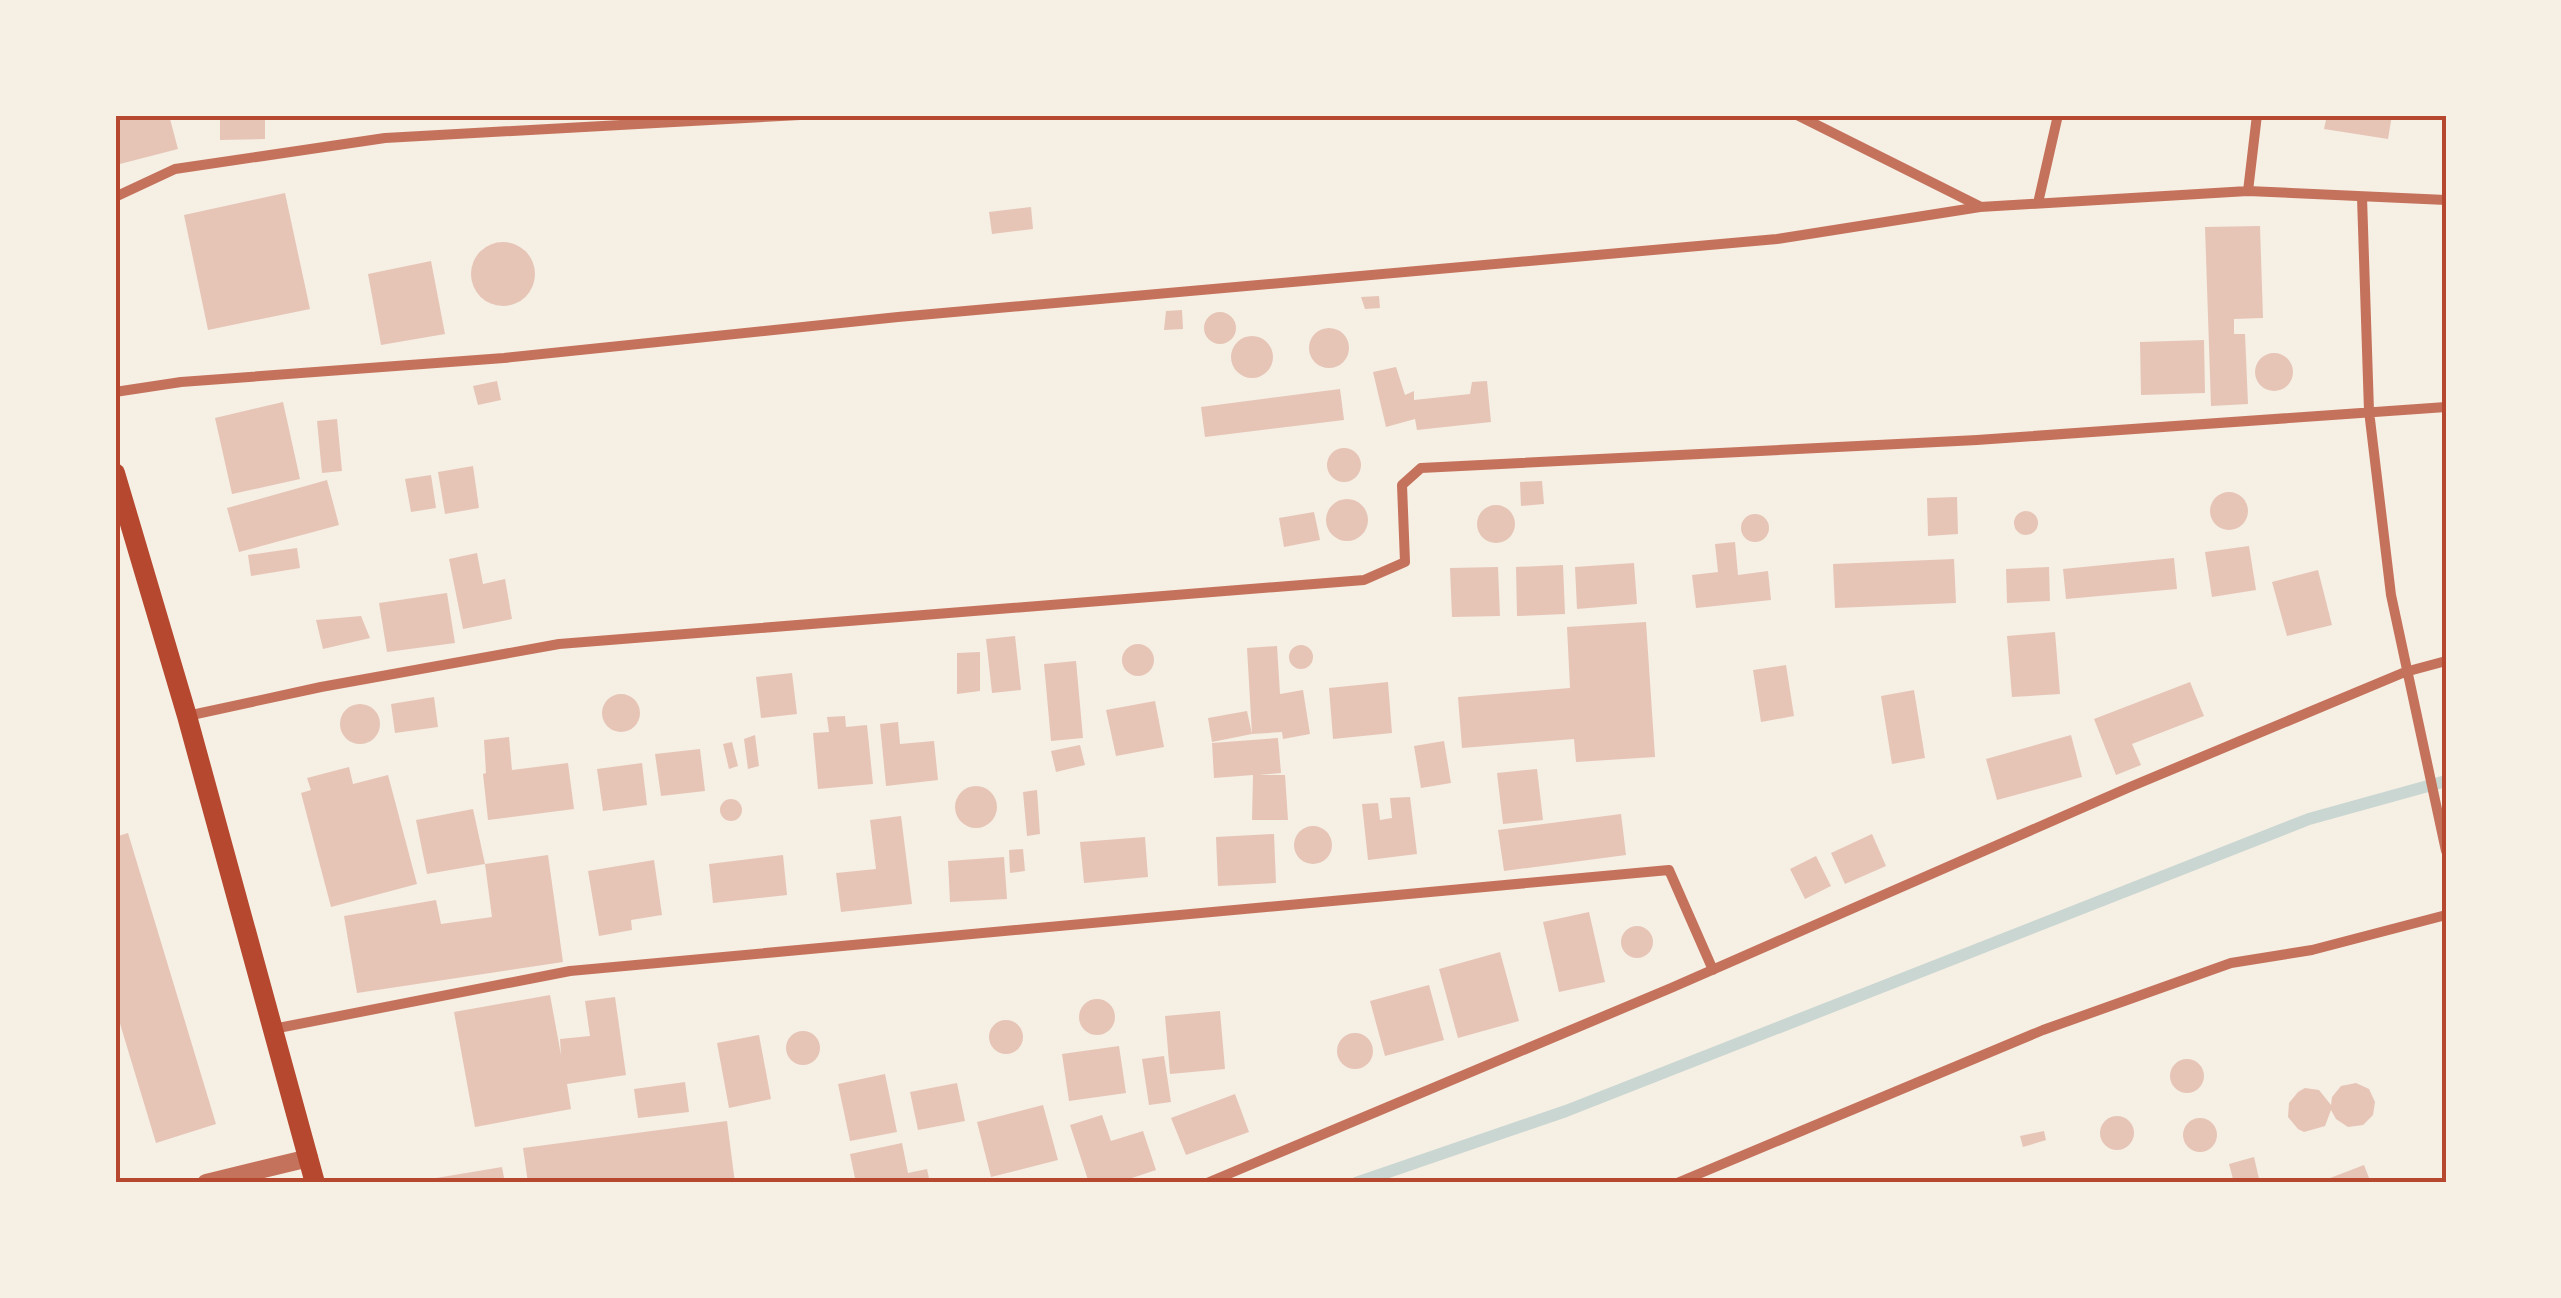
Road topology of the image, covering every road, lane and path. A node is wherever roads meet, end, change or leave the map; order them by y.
1 (800, 115) edge
2 (1797, 115) edge
3 (2058, 115) edge
4 (2257, 115) edge
5 (2248, 191) junction
6 (2362, 196) junction
7 (115, 197) edge
8 (2446, 200) edge
9 (2038, 203) junction
10 (1980, 206) junction
11 (115, 392) edge
12 (2446, 407) edge
13 (2369, 411) junction
14 (115, 473) edge
15 (2446, 662) edge
16 (2405, 672) junction
17 (188, 716) junction
18 (2446, 851) edge
19 (2446, 914) edge
20 (1713, 970) junction
21 (273, 1030) junction
22 (309, 1158) junction
23 (206, 1183) edge
24 (315, 1183) edge
25 (1207, 1183) edge
26 (1677, 1183) edge

1 - 7 street
2 - 10 street
3 - 9 street
4 - 5 street
5 - 6 street
5 - 9 street
6 - 8 street
6 - 13 street
9 - 10 street
10 - 11 street
12 - 13 street
13 - 16 street
13 - 17 street
14 - 17 main road
15 - 16 street
16 - 18 street
16 - 20 street
17 - 21 main road
19 - 26 street
20 - 21 street
20 - 25 street
21 - 22 main road
22 - 23 street
22 - 24 main road

